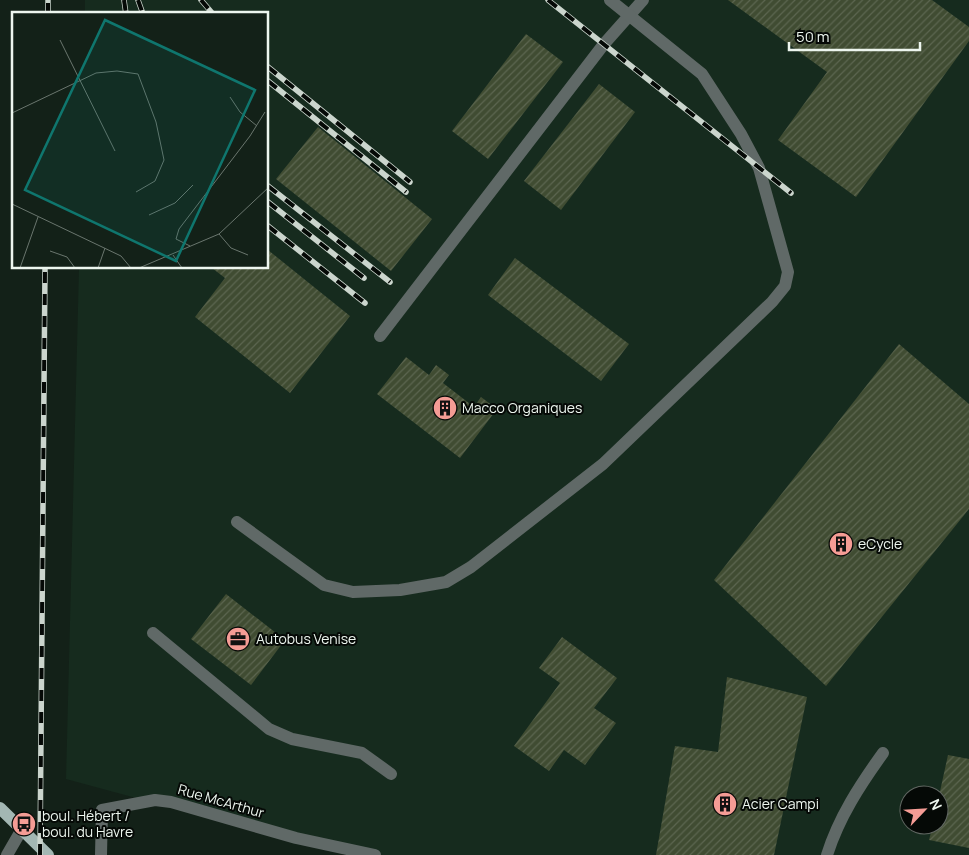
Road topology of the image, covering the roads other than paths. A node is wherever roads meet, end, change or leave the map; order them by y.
1 (610, 0) edge
2 (643, 0) edge
3 (629, 16) junction
4 (380, 336) dead end
5 (237, 522) dead end
6 (153, 632) dead end
7 (883, 753) dead end
8 (391, 774) dead end
9 (0, 808) edge
10 (22, 829) junction
11 (7, 855) edge
12 (48, 855) edge
13 (101, 855) edge
14 (375, 855) edge
15 (827, 855) edge

1 - 3 street
2 - 3 street
3 - 4 street
3 - 5 street
6 - 8 street
7 - 15 street
9 - 10 main road
10 - 11 street
10 - 12 main road
13 - 14 street, Rue McArthur

